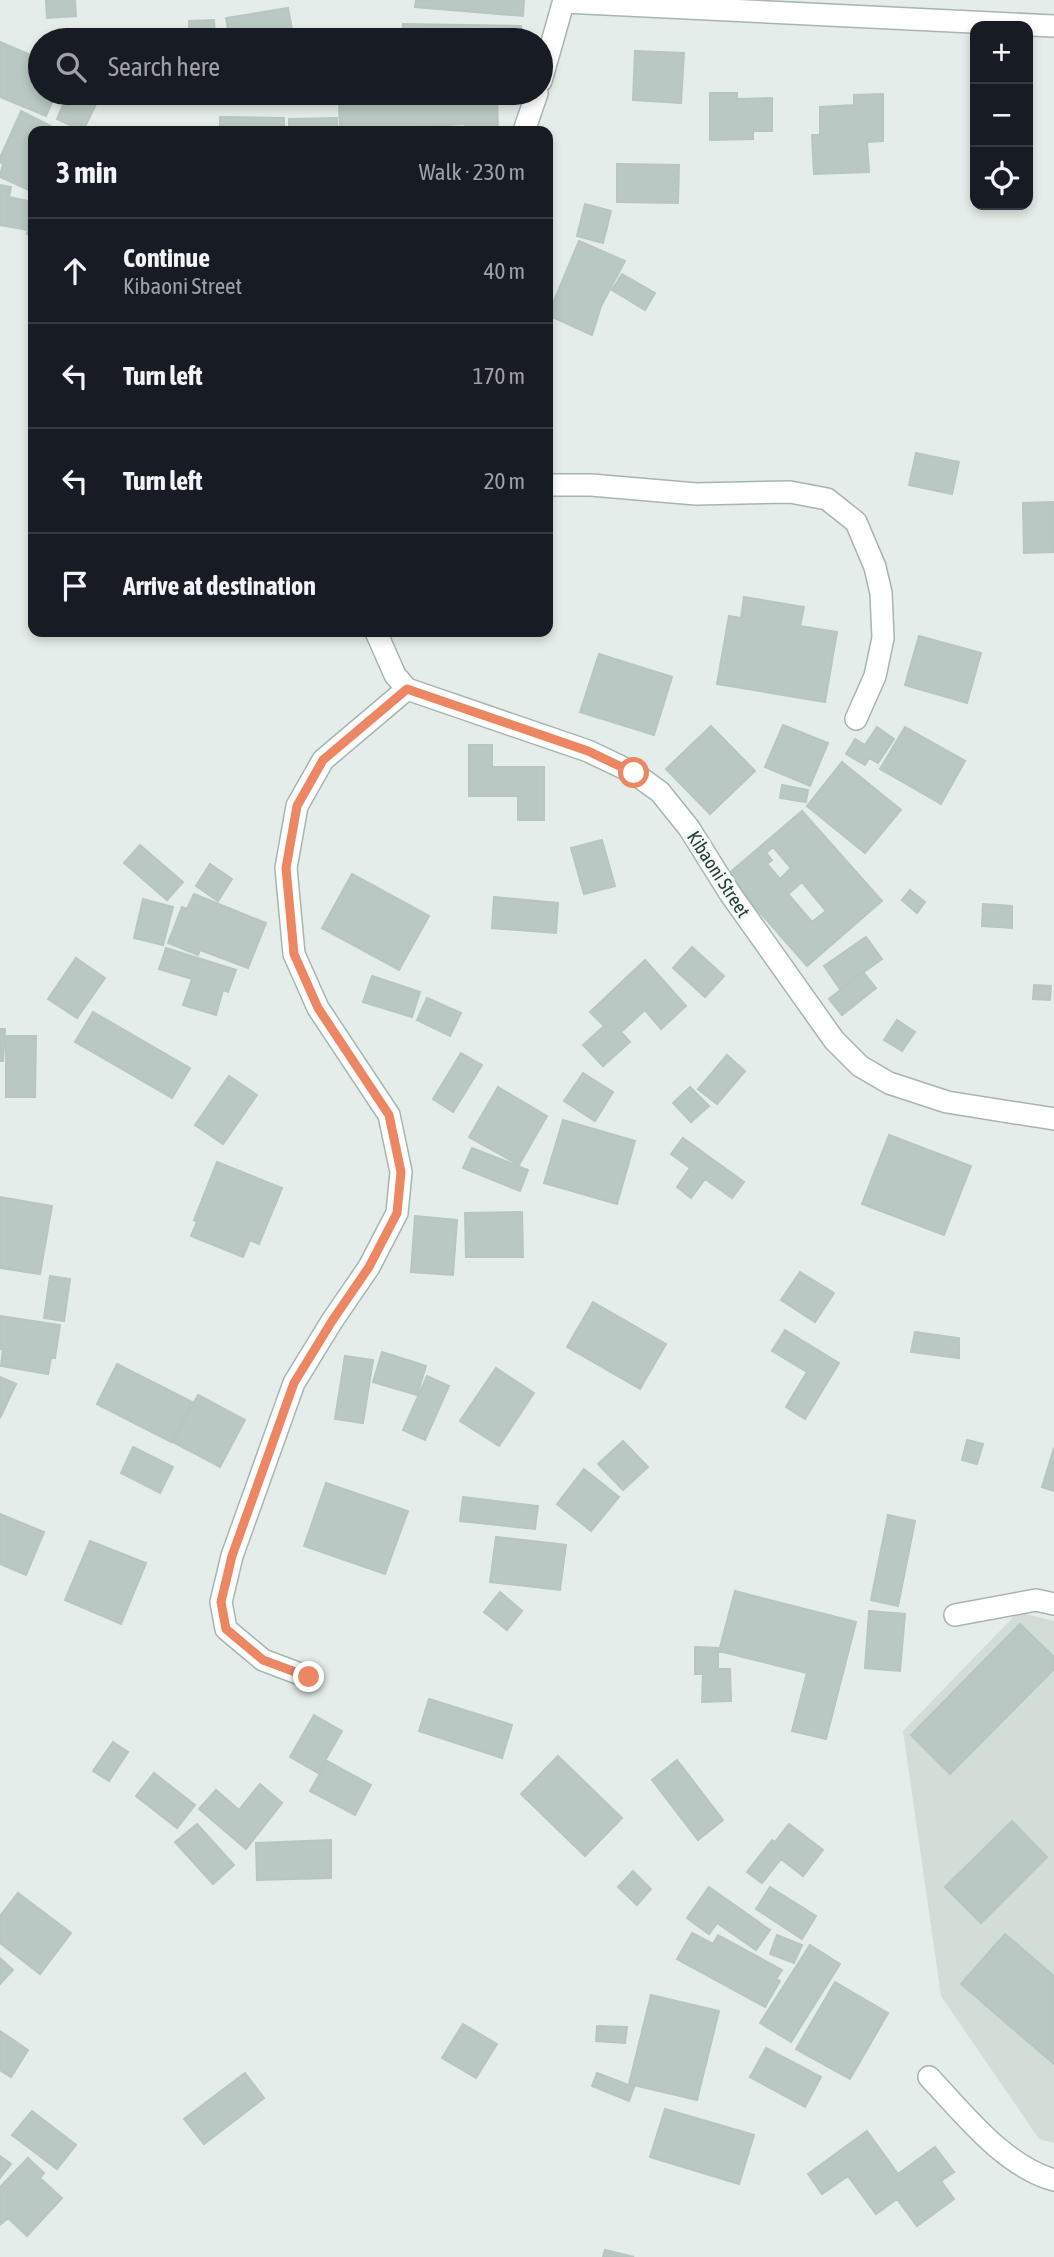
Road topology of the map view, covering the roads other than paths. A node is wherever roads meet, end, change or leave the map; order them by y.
1 (564, 1) edge
2 (1054, 26) edge
3 (553, 39) edge
4 (533, 105) edge
5 (526, 126) edge
6 (553, 485) edge
7 (378, 637) edge
8 (407, 689) junction
9 (856, 719) dead end
10 (1054, 1119) edge
11 (1054, 1604) edge
12 (955, 1615) dead end
13 (309, 1677) dead end
14 (929, 2077) dead end
15 (1054, 2180) edge

1 - 2 street
1 - 3 street
4 - 5 street
6 - 9 street
7 - 8 street
8 - 10 street, Kibaoni Street
8 - 13 street
11 - 12 street
14 - 15 street

